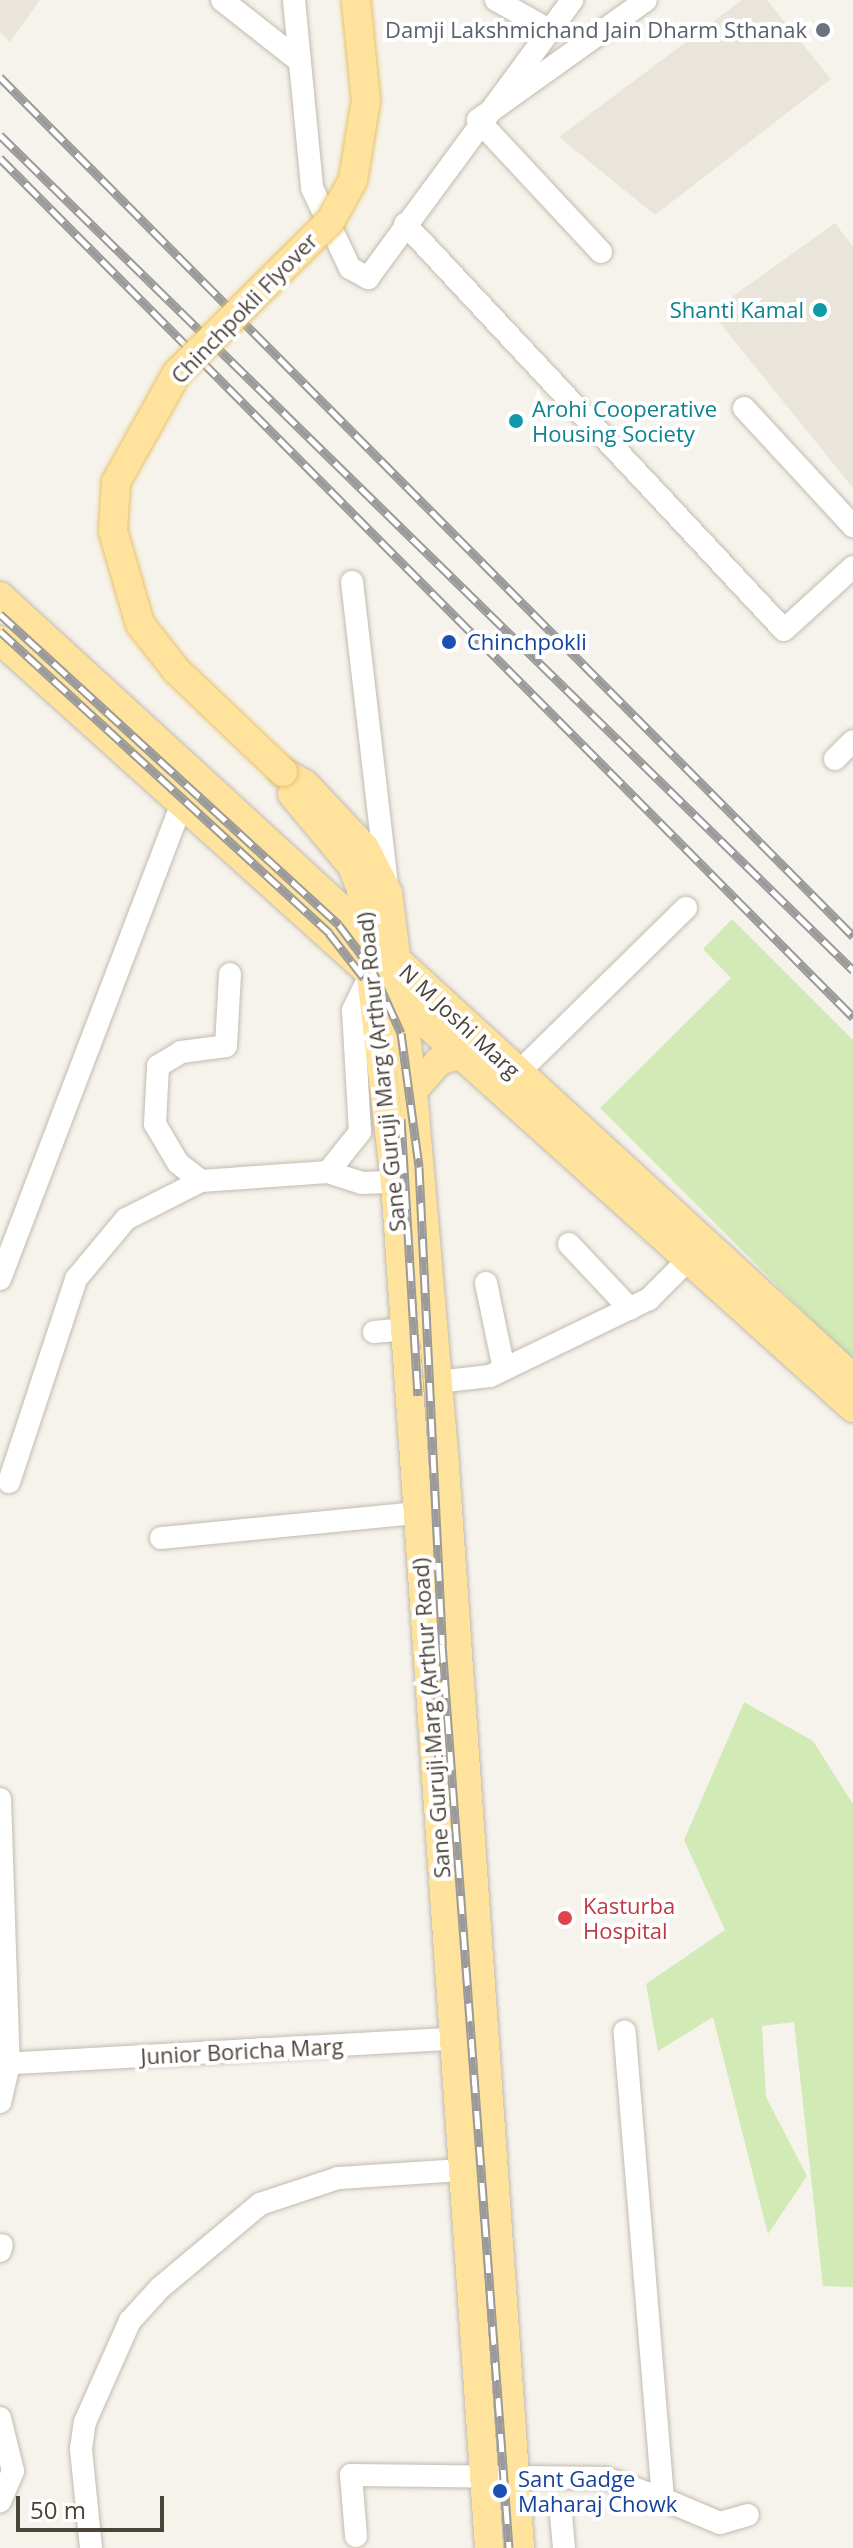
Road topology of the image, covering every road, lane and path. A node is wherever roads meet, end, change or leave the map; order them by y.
1 (222, 0) edge
2 (294, 0) edge
3 (356, 0) edge
4 (496, 0) edge
5 (572, 0) edge
6 (646, 0) edge
7 (549, 30) junction
8 (297, 59) junction
9 (478, 120) junction
10 (405, 224) junction
11 (601, 252) dead end
12 (744, 408) dead end
13 (853, 526) edge
14 (853, 567) edge
15 (352, 582) dead end
16 (0, 596) edge
17 (0, 640) edge
18 (853, 741) edge
19 (835, 759) dead end
20 (286, 775) junction
21 (192, 777) junction
22 (180, 809) junction
23 (324, 834) junction
24 (292, 866) junction
25 (374, 891) junction
26 (686, 908) dead end
27 (365, 929) junction
28 (395, 960) junction
29 (366, 973) junction
30 (230, 974) dead end
31 (399, 995) junction
32 (474, 1050) junction
33 (517, 1074) junction
34 (413, 1091) junction
35 (328, 1172) junction
36 (201, 1181) junction
37 (395, 1182) junction
38 (569, 1244) dead end
39 (697, 1252) junction
40 (414, 1270) junction
41 (0, 1279) edge
42 (486, 1283) dead end
43 (630, 1309) junction
44 (419, 1328) junction
45 (374, 1332) dead end
46 (804, 1348) junction
47 (504, 1369) junction
48 (853, 1378) edge
49 (437, 1382) junction
50 (853, 1408) edge
51 (9, 1482) dead end
52 (418, 1526) junction
53 (161, 1538) dead end
54 (450, 1538) junction
55 (464, 1743) junction
56 (433, 1747) junction
57 (0, 1799) edge
58 (474, 1885) junction
59 (443, 1888) junction
60 (481, 1991) junction
61 (450, 1993) junction
62 (625, 2032) dead end
63 (485, 2037) junction
64 (453, 2039) junction
65 (5, 2064) edge
66 (0, 2102) edge
67 (462, 2170) junction
68 (1, 2425) edge
69 (484, 2472) junction
70 (515, 2474) junction
71 (663, 2499) junction
72 (0, 2501) edge
73 (561, 2514) dead end
74 (748, 2515) dead end
75 (356, 2536) dead end
76 (91, 2548) edge
77 (489, 2548) edge
78 (520, 2548) edge
79 (564, 2548) edge

1 - 8 street
2 - 8 street
3 - 20 main road, Chinchpokli Flyover, bridge
4 - 7 street
5 - 7 street
6 - 9 street
7 - 9 street
8 - 10 street
9 - 10 street
9 - 11 street
10 - 14 street
12 - 13 street
15 - 25 street
16 - 21 main road, N M Joshi Marg
17 - 22 main road, N M Joshi Marg
18 - 19 street
20 - 23 main road
20 - 25 main road, Chinchpokli Flyover
21 - 22 street
21 - 24 main road, N M Joshi Marg
22 - 29 main road, N M Joshi Marg
22 - 41 street
23 - 24 main road
23 - 25 main road
24 - 27 main road, N M Joshi Marg
25 - 27 main road, Sane Guruji Marg (Arthur Road)
25 - 28 main road, Sane Guruji Marg (Arthur Road)
26 - 33 street
27 - 28 main road, N M Joshi Marg
27 - 29 main road, Sane Guruji Marg (Arthur Road)
28 - 31 main road, Sane Guruji Marg (Arthur Road)
28 - 32 main road, N M Joshi Marg
29 - 31 main road, N M Joshi Marg
29 - 35 street
29 - 37 main road, Sane Guruji Marg (Arthur Road)
30 - 36 street
31 - 32 main road, N M Joshi Marg
31 - 34 main road, Sane Guruji Marg (Arthur Road)
32 - 33 main road, N M Joshi Marg
32 - 34 main road
32 - 39 main road, N M Joshi Marg
33 - 39 main road, N M Joshi Marg
34 - 40 main road, Sane Guruji Marg (Arthur Road)
35 - 36 street
35 - 37 street
36 - 51 street
37 - 40 main road, Sane Guruji Marg (Arthur Road)
38 - 43 street
39 - 43 street
39 - 46 main road, N M Joshi Marg
40 - 44 main road, Sane Guruji Marg (Arthur Road)
42 - 47 street
43 - 47 street
44 - 45 street
44 - 49 main road, Sane Guruji Marg (Arthur Road)
44 - 52 main road, Sane Guruji Marg (Arthur Road)
46 - 48 main road, N M Joshi Marg
46 - 50 main road, N M Joshi Marg
47 - 49 street
49 - 54 main road, Sane Guruji Marg (Arthur Road)
52 - 53 street
52 - 54 main road
52 - 56 main road, Sane Guruji Marg (Arthur Road)
54 - 55 main road, Sane Guruji Marg (Arthur Road)
55 - 56 main road
55 - 58 main road, Sane Guruji Marg (Arthur Road)
56 - 59 main road, Sane Guruji Marg (Arthur Road)
57 - 65 street
58 - 59 main road
58 - 60 main road, Sane Guruji Marg (Arthur Road)
59 - 61 main road, Sane Guruji Marg (Arthur Road)
60 - 61 main road
60 - 63 main road, Sane Guruji Marg (Arthur Road)
61 - 64 main road, Sane Guruji Marg (Arthur Road)
62 - 71 street
63 - 64 street, Junior Boricha Marg
63 - 70 main road, Sane Guruji Marg (Arthur Road)
64 - 65 street, Junior Boricha Marg
64 - 67 main road, Sane Guruji Marg (Arthur Road)
65 - 66 street
67 - 69 main road, Sane Guruji Marg (Arthur Road)
67 - 76 street
68 - 72 street
69 - 70 street
69 - 75 street
69 - 77 main road, Sane Guruji Marg (Arthur Road)
70 - 71 street
70 - 78 main road, Sane Guruji Marg (Arthur Road)
71 - 74 street
73 - 79 street

